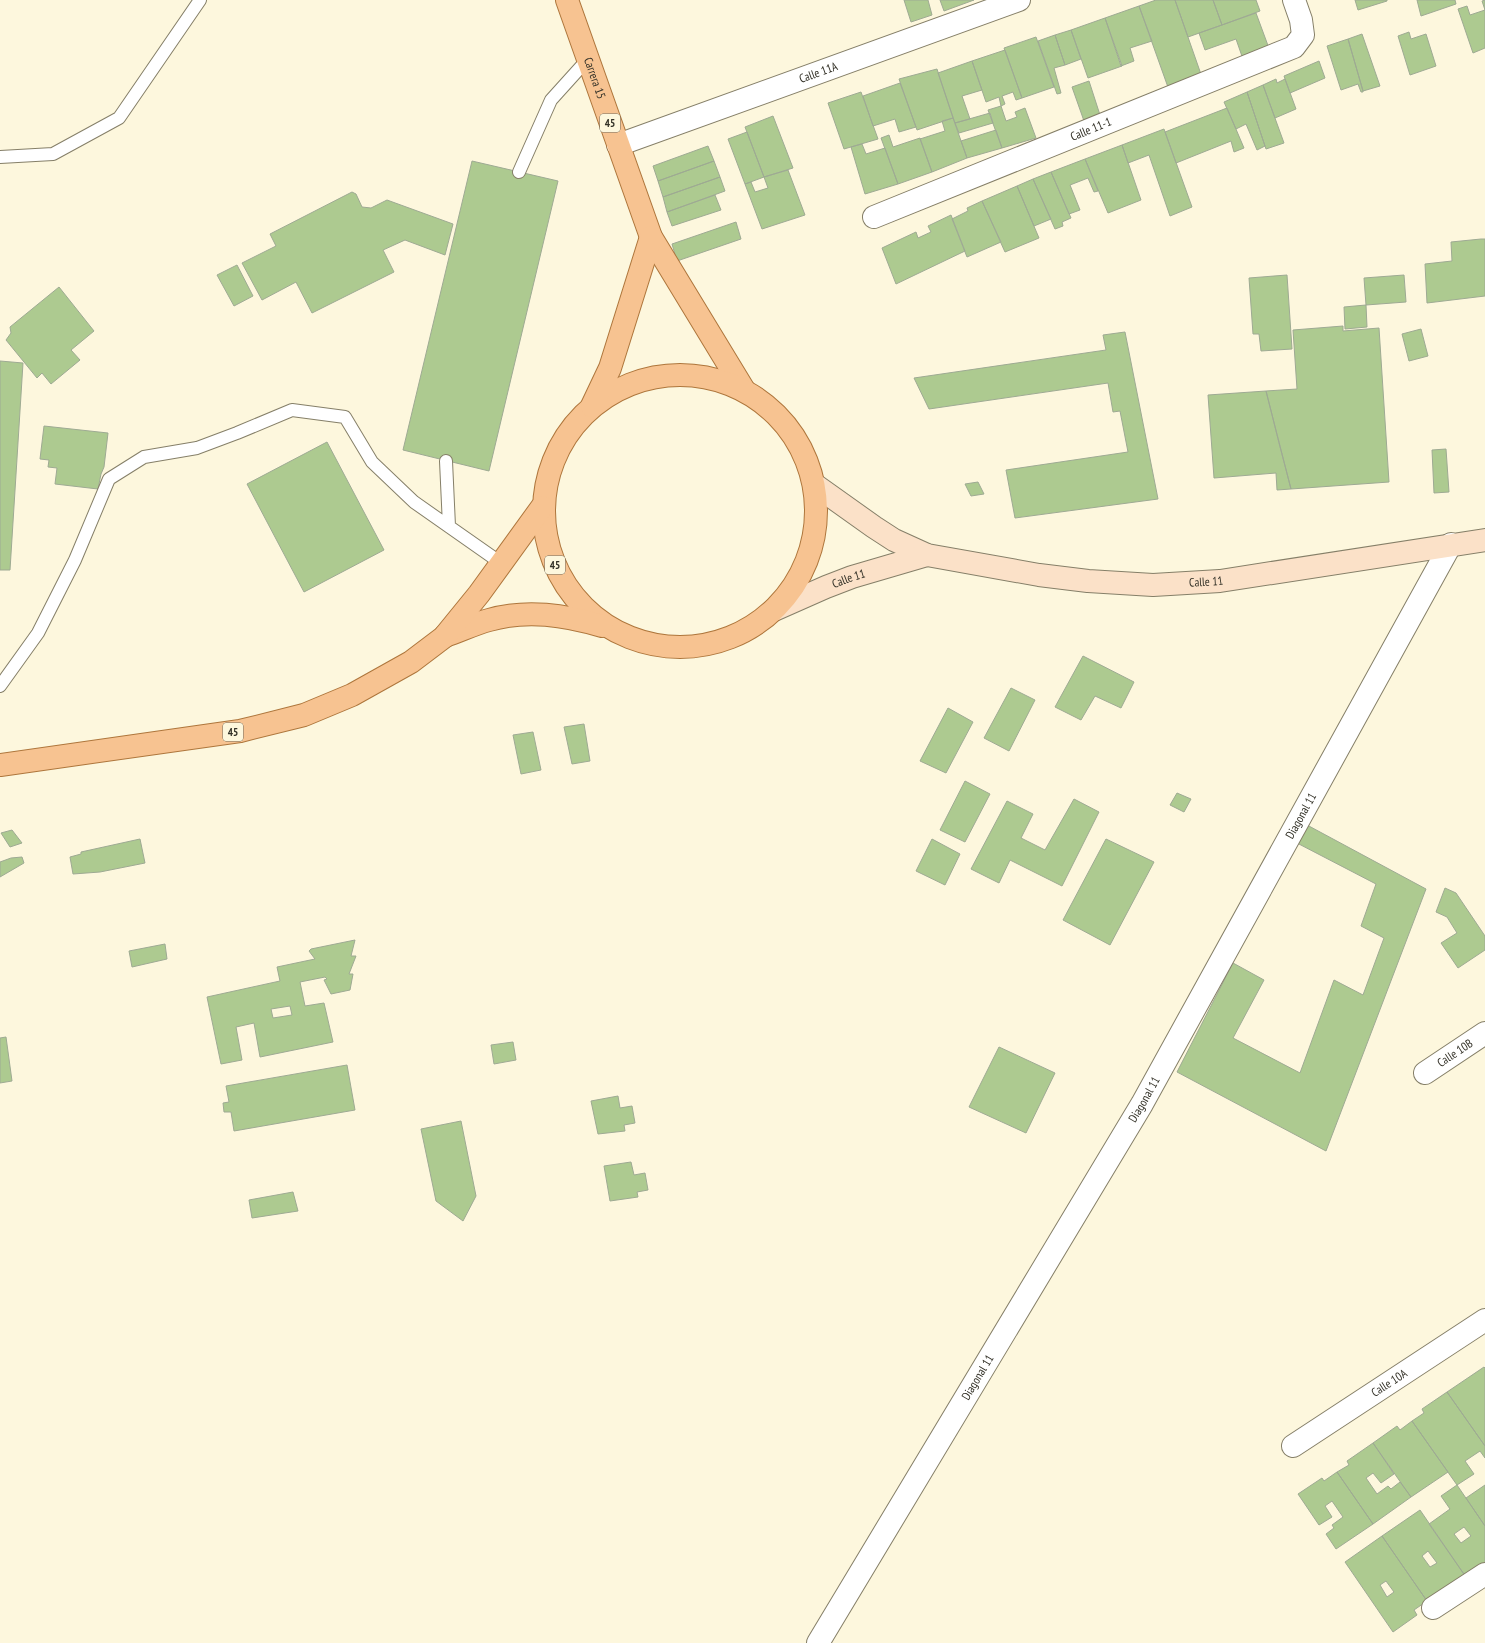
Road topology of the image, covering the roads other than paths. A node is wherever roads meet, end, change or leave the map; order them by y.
1 (200, 0) edge
2 (1019, 0) edge
3 (1294, 0) edge
4 (567, 3) edge
5 (588, 58) junction
6 (618, 145) junction
7 (0, 157) edge
8 (519, 172) dead end
9 (874, 217) dead end
10 (651, 238) junction
11 (744, 390) junction
12 (592, 406) junction
13 (446, 461) dead end
14 (815, 485) junction
15 (542, 507) junction
16 (449, 526) junction
17 (1485, 540) edge
18 (1450, 544) junction
19 (927, 555) junction
20 (501, 563) junction
21 (774, 610) junction
22 (608, 627) junction
23 (444, 637) junction
24 (0, 686) edge
25 (0, 765) edge
26 (1482, 1040) edge
27 (1426, 1073) dead end
28 (1485, 1320) edge
29 (1293, 1446) dead end
30 (1485, 1574) edge
31 (1433, 1608) dead end
32 (818, 1643) edge

1 - 7 lane
2 - 6 street, Calle 11A
3 - 9 street, Calle 11-1
4 - 5 main road, Carrera 15 / 45
5 - 6 main road, Carrera 15 / 45
5 - 8 lane
6 - 10 main road, Carrera 15 / 45
10 - 11 main road, Carrera 15 / 45
10 - 12 main road, 45
11 - 12 main road, 45
11 - 14 main road, 45
12 - 15 main road, 45
13 - 16 lane
14 - 19 main road, Calle 11
14 - 21 main road, 45
15 - 20 main road, 45
15 - 22 main road, 45
16 - 20 lane
16 - 24 lane
17 - 18 main road, Calle 11
18 - 19 main road, Calle 11
18 - 32 street, Diagonal 11
19 - 21 main road, Calle 11
20 - 23 main road, 45
21 - 22 main road, 45
22 - 23 main road, 45
23 - 25 main road, 45
26 - 27 street, Calle 10B
28 - 29 street, Calle 10A
30 - 31 street

